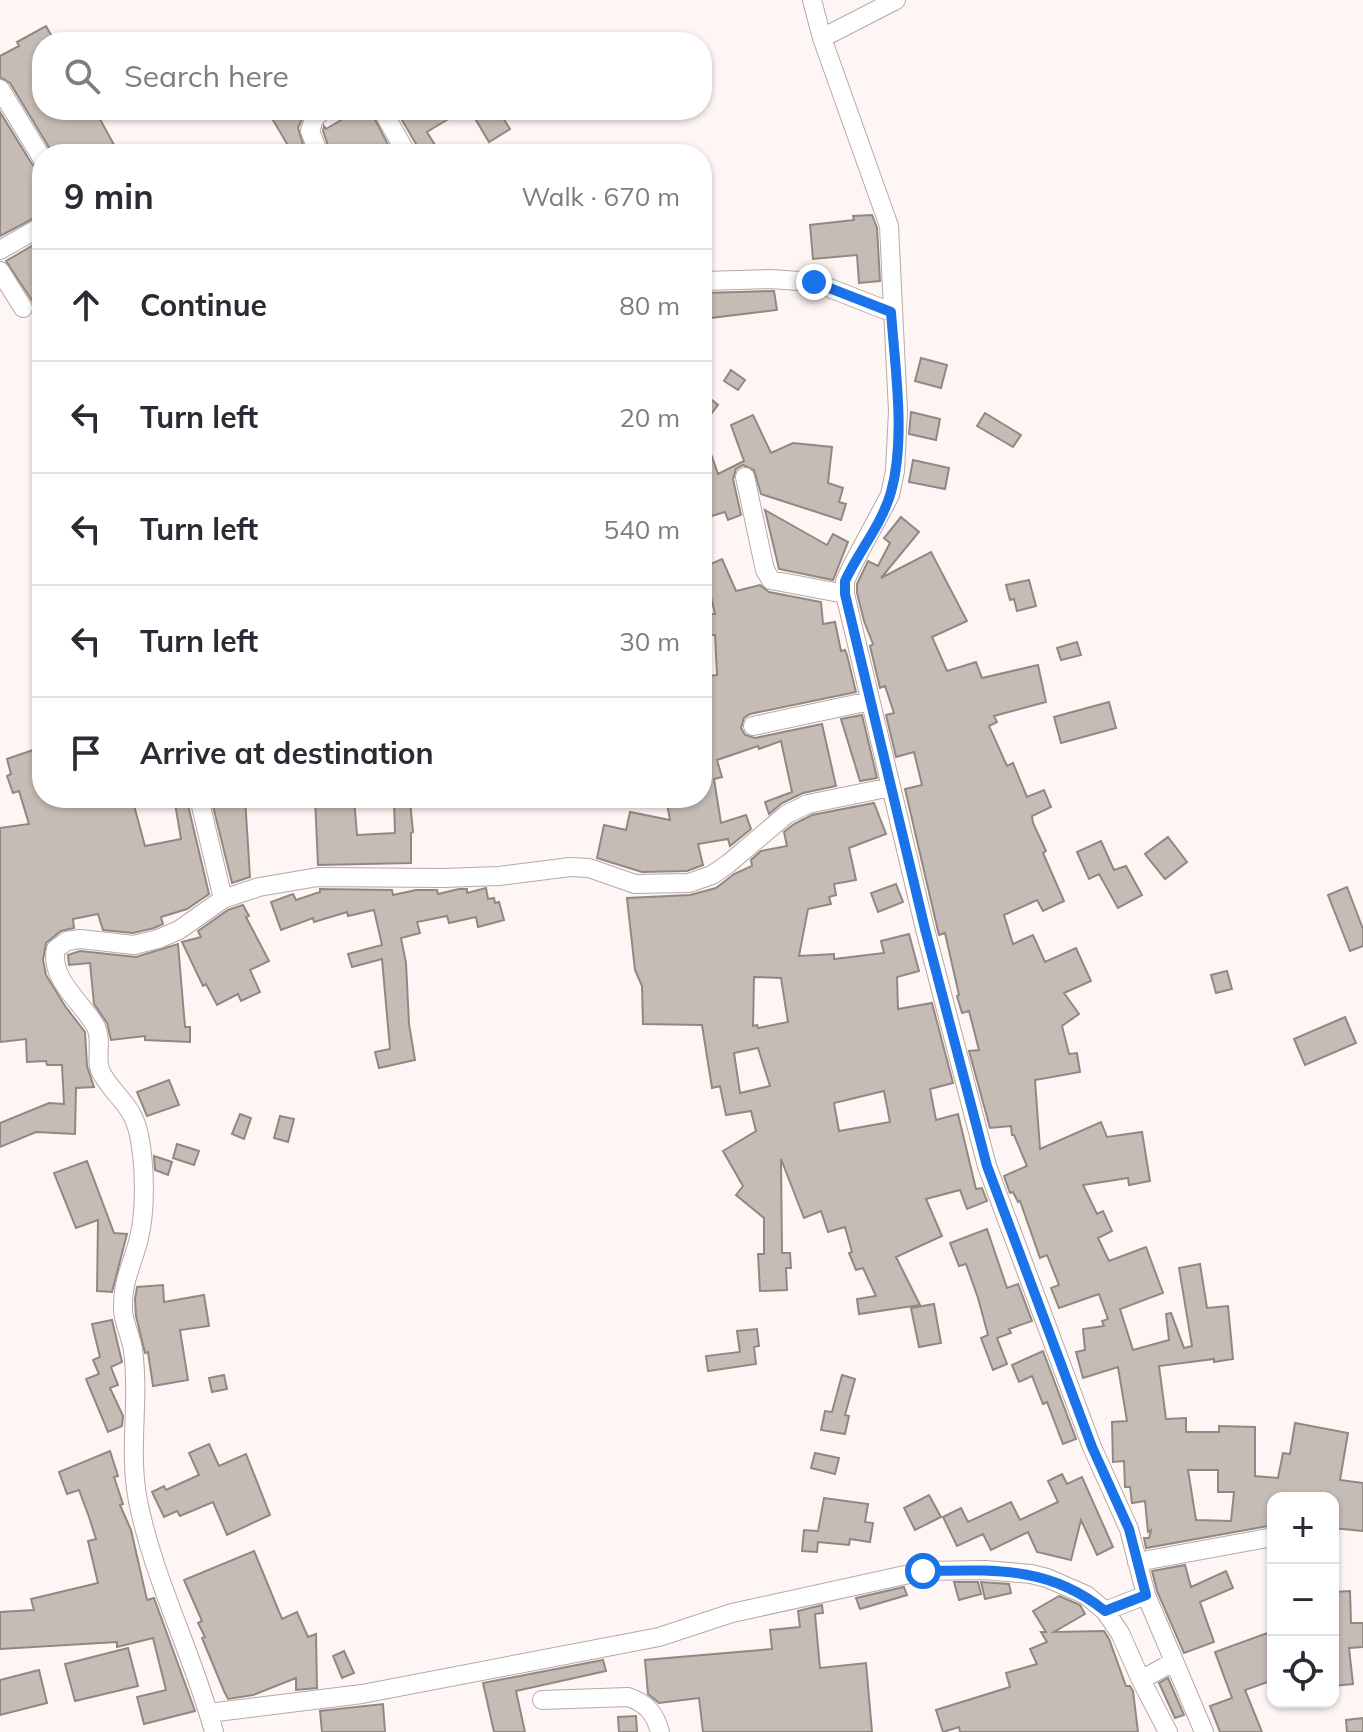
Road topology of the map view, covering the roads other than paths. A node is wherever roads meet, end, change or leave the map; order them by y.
1 (812, 0) edge
2 (896, 0) edge
3 (822, 38) junction
4 (0, 89) edge
5 (314, 120) edge
6 (388, 120) edge
7 (33, 144) edge
8 (315, 144) edge
9 (401, 144) edge
10 (32, 232) edge
11 (0, 250) edge
12 (0, 271) edge
13 (712, 281) edge
14 (23, 308) dead end
15 (891, 312) junction
16 (745, 477) dead end
17 (845, 594) junction
18 (870, 701) junction
19 (753, 726) dead end
20 (891, 787) junction
21 (201, 808) edge
22 (223, 899) junction
23 (1267, 1538) edge
24 (1137, 1562) junction
25 (1146, 1595) junction
26 (1105, 1611) junction
27 (1173, 1662) junction
28 (1141, 1680) junction
29 (542, 1700) dead end
30 (209, 1713) junction
31 (214, 1732) edge
32 (660, 1732) edge
33 (1168, 1732) edge
34 (1204, 1732) edge

1 - 3 street
2 - 3 street
3 - 15 street
4 - 7 street
5 - 8 street
6 - 9 street
10 - 11 street
12 - 14 street
13 - 15 street
15 - 17 street
16 - 17 street
17 - 18 street
18 - 19 street
18 - 20 street
20 - 22 street
20 - 24 street
21 - 22 street
22 - 30 street
23 - 24 street
24 - 25 street
25 - 26 street
25 - 27 street
26 - 28 street
26 - 30 street
27 - 28 street
27 - 34 street
28 - 33 street
29 - 32 street
30 - 31 street

